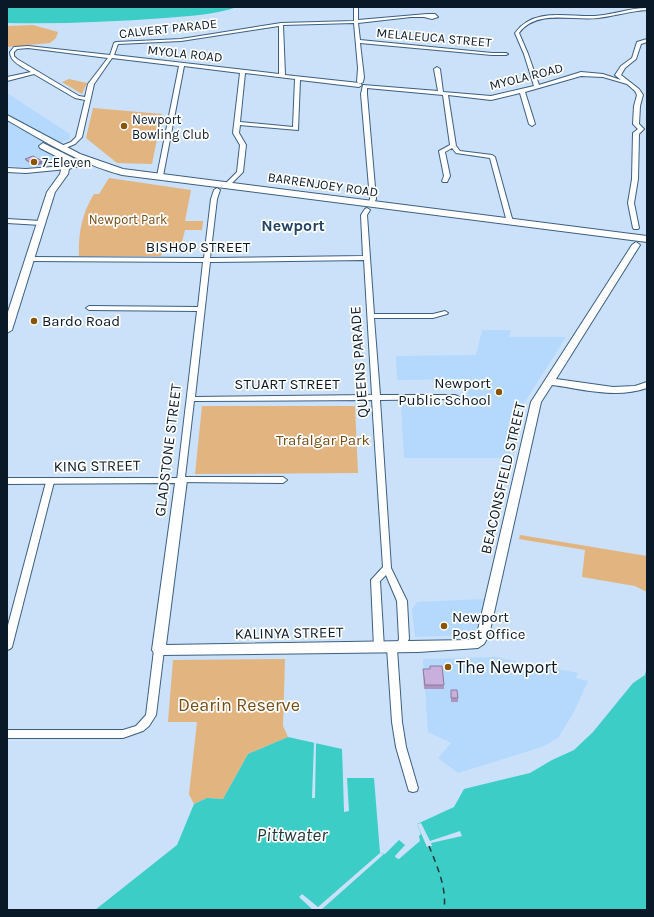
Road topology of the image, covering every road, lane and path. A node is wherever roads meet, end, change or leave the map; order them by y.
1 (356, 7) edge
2 (647, 9) edge
3 (426, 16) dead end
4 (356, 22) junction
5 (281, 24) junction
6 (647, 40) edge
7 (359, 41) junction
8 (506, 54) dead end
9 (110, 56) junction
10 (182, 64) junction
11 (437, 69) dead end
12 (243, 71) junction
13 (35, 72) junction
14 (282, 75) junction
15 (298, 77) junction
16 (7, 79) edge
17 (363, 83) junction
18 (627, 83) junction
19 (537, 87) junction
20 (522, 92) junction
21 (443, 93) junction
22 (87, 99) junction
23 (7, 117) edge
24 (237, 123) junction
25 (7, 124) edge
26 (532, 124) dead end
27 (644, 129) edge
28 (453, 146) junction
29 (60, 151) junction
30 (86, 160) junction
31 (77, 164) junction
32 (65, 168) junction
33 (7, 170) edge
34 (157, 179) junction
35 (445, 181) dead end
36 (226, 185) junction
37 (217, 190) junction
38 (369, 207) junction
39 (7, 221) edge
40 (510, 222) junction
41 (41, 224) junction
42 (636, 228) dead end
43 (640, 240) edge
44 (647, 245) edge
45 (367, 258) junction
46 (30, 260) junction
47 (207, 260) junction
48 (89, 308) dead end
49 (200, 309) junction
50 (445, 313) dead end
51 (370, 316) junction
52 (7, 330) edge
53 (549, 381) junction
54 (647, 385) edge
55 (455, 397) dead end
56 (377, 398) junction
57 (190, 399) junction
58 (181, 480) junction
59 (283, 480) dead end
60 (7, 481) edge
61 (50, 482) junction
62 (387, 568) junction
63 (7, 647) edge
64 (418, 647) joint
65 (390, 648) junction
66 (159, 650) junction
67 (7, 734) edge
68 (413, 788) dead end

1 - 4 street, QUEENS PARADE
2 - 19 street
3 - 4 street, CALVERT PARADE
4 - 5 street, CALVERT PARADE
4 - 7 street, QUEENS PARADE
5 - 9 street, CALVERT PARADE
5 - 14 street
6 - 18 street
7 - 8 street, MELALEUCA STREET
7 - 17 street, QUEENS PARADE
9 - 10 street, MYOLA ROAD
9 - 13 street, MYOLA ROAD
9 - 22 street
10 - 12 street, MYOLA ROAD
10 - 34 street
11 - 21 street
12 - 14 street, MYOLA ROAD
12 - 24 street
13 - 16 street
13 - 22 street
14 - 15 street, MYOLA ROAD
15 - 17 street, MYOLA ROAD
15 - 24 street
17 - 21 street, MYOLA ROAD
17 - 38 street, QUEENS PARADE
18 - 19 street, MYOLA ROAD
18 - 27 street
19 - 20 street, MYOLA ROAD
20 - 21 street, MYOLA ROAD
20 - 26 street
21 - 28 street
22 - 29 street
23 - 29 main road, BARRENJOEY ROAD
24 - 36 street
25 - 29 main road, BARRENJOEY ROAD
27 - 42 street
28 - 35 street
28 - 40 street
29 - 30 main road, BARRENJOEY ROAD
29 - 31 main road, BARRENJOEY ROAD
30 - 31 main road
30 - 34 main road, BARRENJOEY ROAD
31 - 32 street
31 - 34 main road, BARRENJOEY ROAD
32 - 33 street
32 - 41 street
34 - 36 main road, BARRENJOEY ROAD
34 - 37 main road, BARRENJOEY ROAD
36 - 37 main road
36 - 38 main road, BARRENJOEY ROAD
37 - 38 main road, BARRENJOEY ROAD
37 - 47 street, GLADSTONE STREET
38 - 40 main road, BARRENJOEY ROAD
38 - 43 main road, BARRENJOEY ROAD
38 - 45 street, QUEENS PARADE
39 - 41 street
40 - 43 main road, BARRENJOEY ROAD
41 - 46 street
43 - 44 main road, BARRENJOEY ROAD
43 - 53 street, BEACONSFIELD STREET
45 - 47 street, BISHOP STREET
45 - 51 street, QUEENS PARADE
46 - 47 street, BISHOP STREET
46 - 52 street
47 - 49 street, GLADSTONE STREET
48 - 49 street
49 - 57 street, GLADSTONE STREET
50 - 51 street
51 - 56 street, QUEENS PARADE
53 - 54 street
53 - 64 street, BEACONSFIELD STREET
55 - 56 street, STUART STREET
56 - 57 street, STUART STREET
56 - 62 street, QUEENS PARADE
57 - 58 street, GLADSTONE STREET
58 - 59 street, KING STREET
58 - 61 street, KING STREET
58 - 66 street, GLADSTONE STREET
60 - 61 street, KING STREET
61 - 63 street
62 - 65 street, QUEENS PARADE
62 - 65 street, QUEENS PARADE
64 - 65 street, KALINYA STREET
65 - 66 street, KALINYA STREET
65 - 68 street, QUEENS PARADE
66 - 67 street, GLADSTONE STREET

